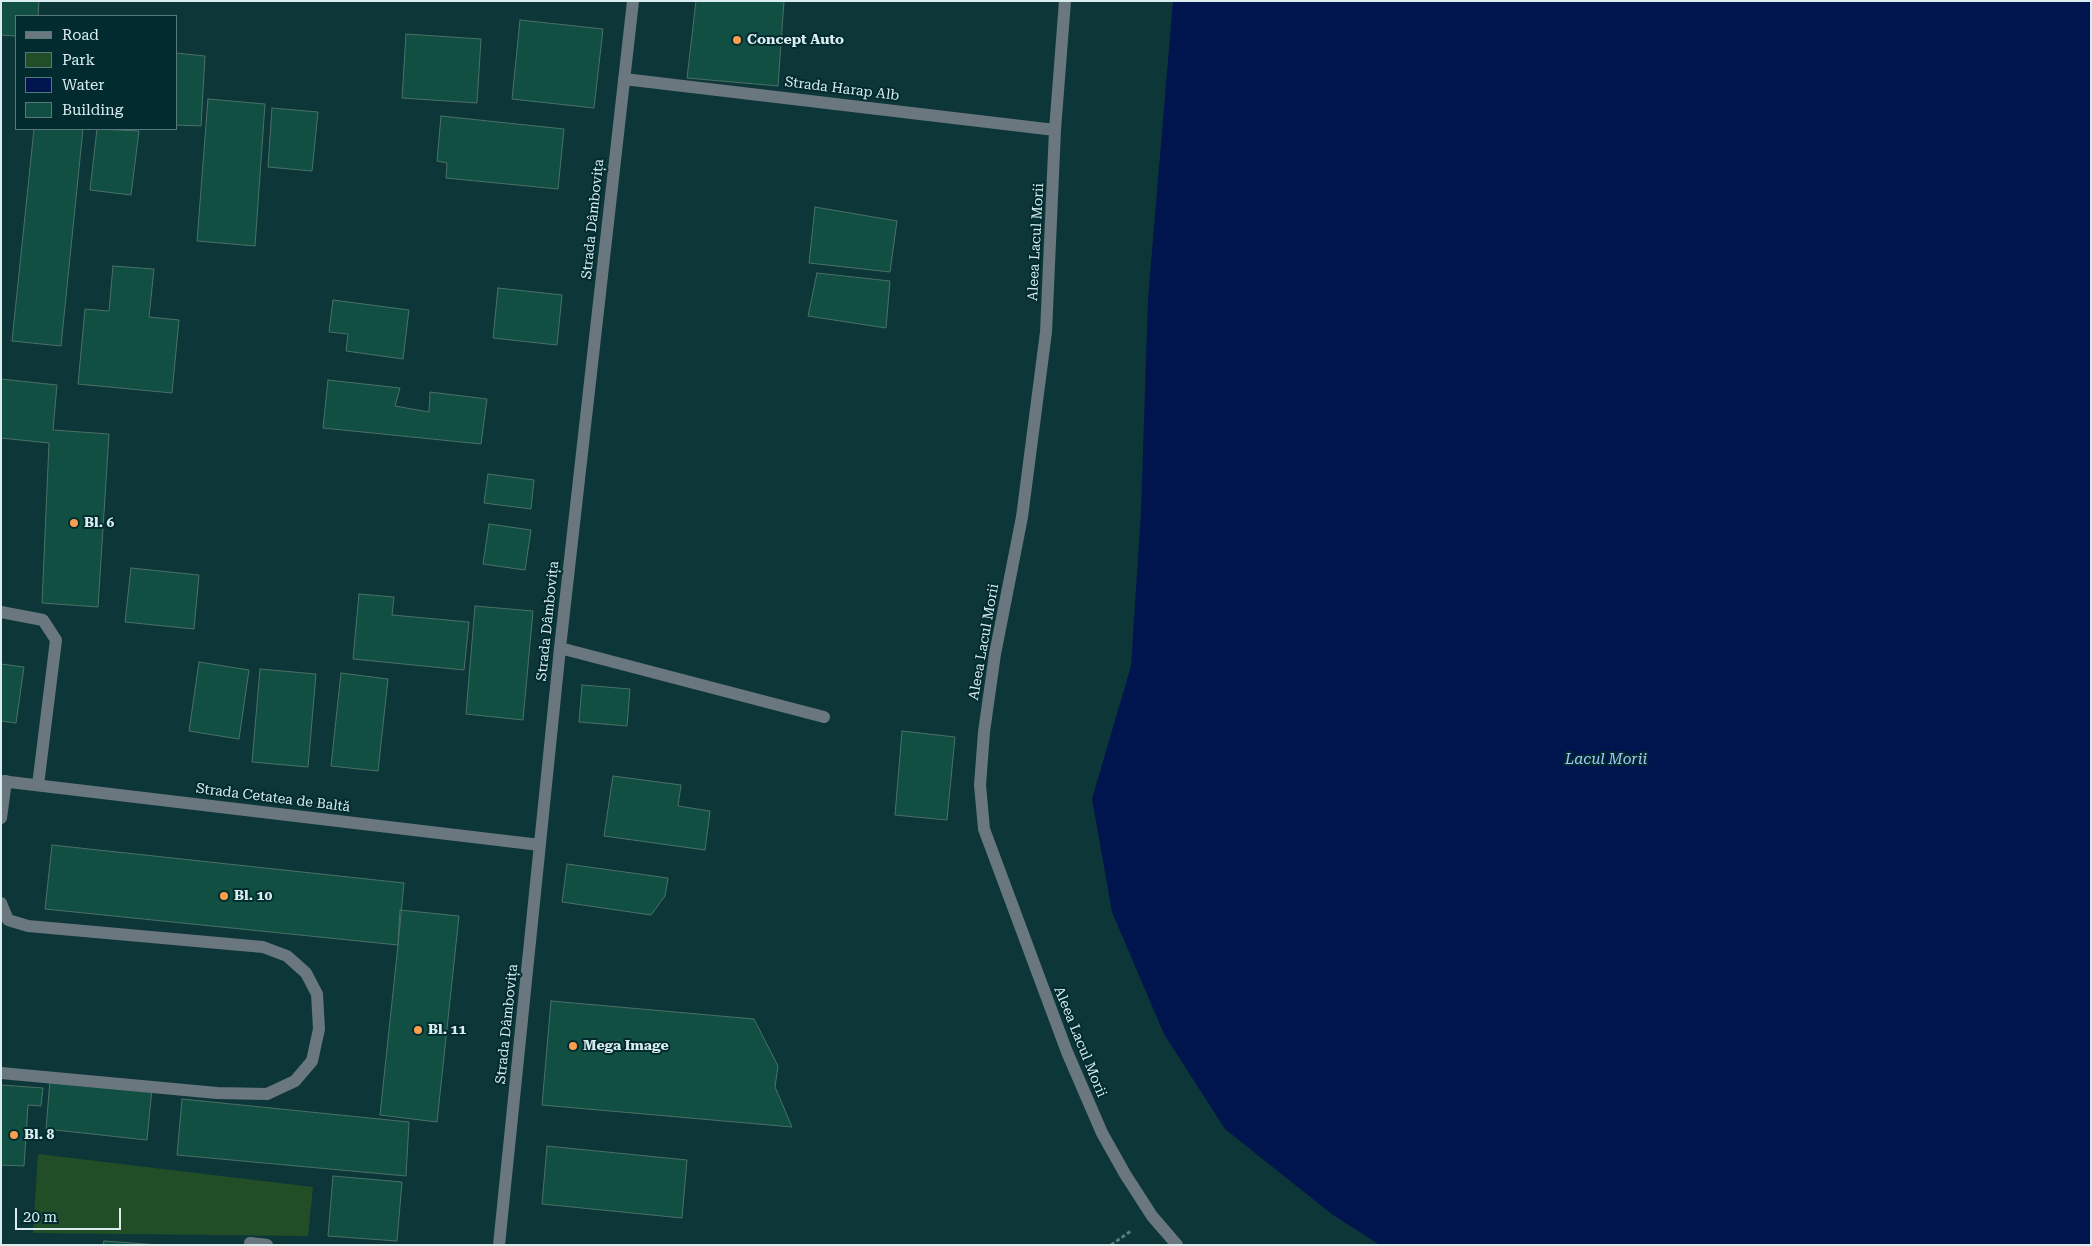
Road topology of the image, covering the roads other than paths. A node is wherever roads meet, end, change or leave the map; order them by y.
1 (628, 1) edge
2 (1065, 1) edge
3 (633, 2) edge
4 (624, 78) junction
5 (1055, 130) junction
6 (1, 612) edge
7 (560, 648) junction
8 (824, 717) dead end
9 (4, 781) edge
10 (38, 785) junction
11 (1, 818) edge
12 (540, 845) junction
13 (1, 903) edge
14 (1, 1073) edge
15 (250, 1243) dead end
16 (268, 1245) edge
17 (499, 1245) edge
18 (1177, 1245) edge

1 - 3 street
2 - 5 street, Aleea Lacul Morii
3 - 4 street, Strada Dâmbovița
4 - 5 street, Strada Harap Alb
4 - 7 street, Strada Dâmbovița
5 - 18 street, Aleea Lacul Morii
6 - 10 street
7 - 8 street
7 - 12 street, Strada Dâmbovița
9 - 10 street, Strada Cetatea de Baltă
9 - 11 street
10 - 12 street, Strada Cetatea de Baltă
12 - 17 street, Strada Dâmbovița
13 - 14 street
15 - 16 street

